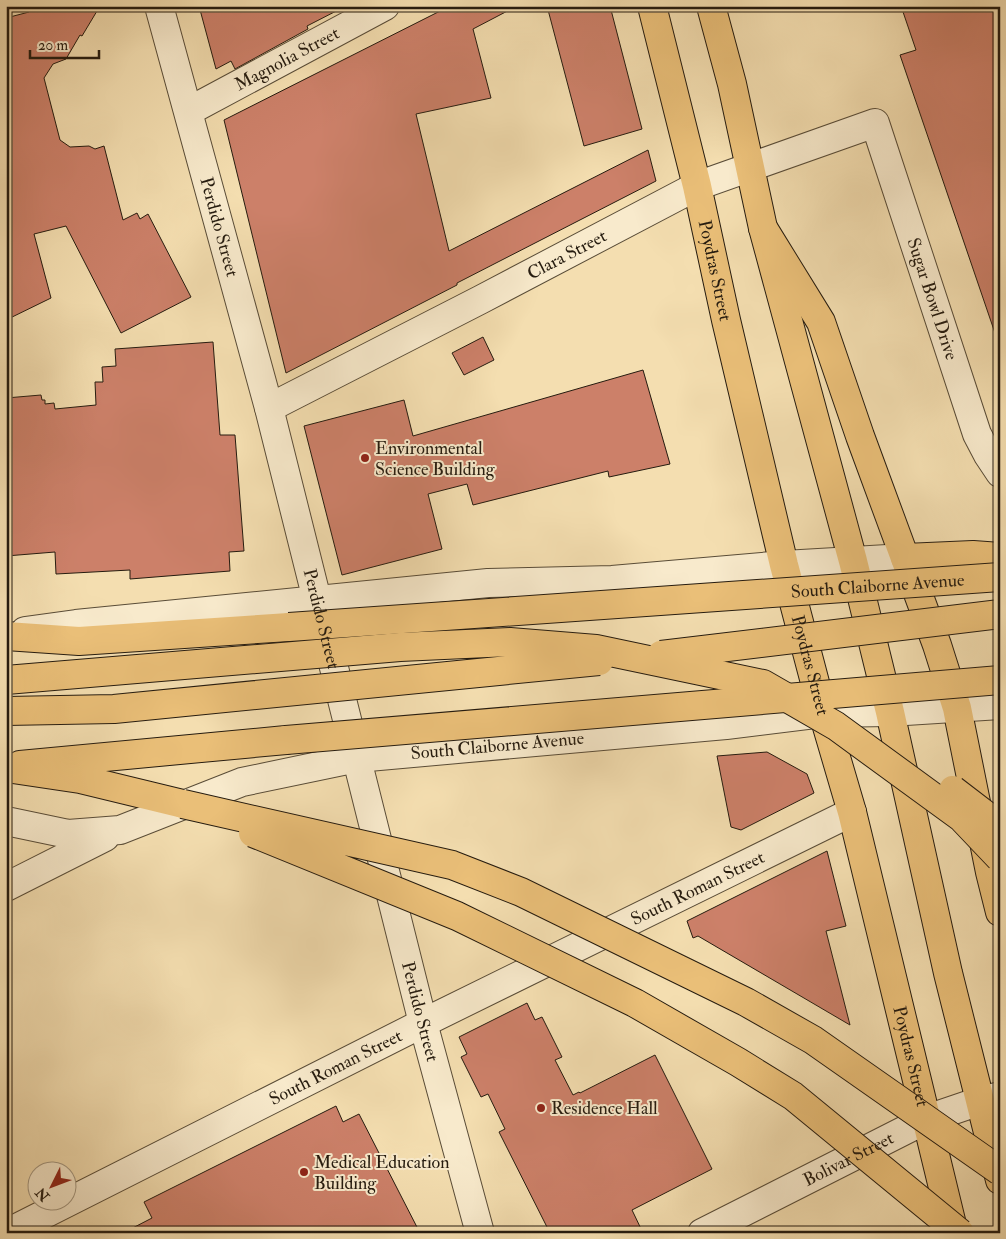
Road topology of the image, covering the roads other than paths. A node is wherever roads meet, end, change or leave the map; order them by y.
1 (159, 6) edge
2 (385, 6) edge
3 (652, 6) edge
4 (711, 6) edge
5 (189, 111) junction
6 (875, 123) joint
7 (749, 167) junction
8 (697, 186) junction
9 (763, 228) junction
10 (269, 408) junction
11 (999, 472) edge
12 (905, 558) junction
13 (1000, 558) edge
14 (854, 561) junction
15 (784, 565) junction
16 (1000, 578) edge
17 (318, 601) junction
18 (1000, 614) edge
19 (6, 635) edge
20 (6, 680) edge
21 (1000, 680) edge
22 (1000, 705) edge
23 (957, 708) junction
24 (6, 711) edge
25 (890, 712) junction
26 (829, 720) junction
27 (357, 758) junction
28 (6, 767) edge
29 (183, 804) junction
30 (852, 812) junction
31 (6, 821) edge
32 (1000, 826) edge
33 (120, 830) junction
34 (1000, 858) edge
35 (6, 887) edge
36 (998, 908) edge
37 (423, 1023) junction
38 (990, 1098) edge
39 (927, 1119) junction
40 (1000, 1172) edge
41 (1000, 1180) edge
42 (955, 1228) edge
43 (7, 1233) edge
44 (480, 1233) edge
45 (702, 1233) edge

1 - 5 street, Perdido Street
2 - 5 street, Magnolia Street
3 - 8 main road, Poydras Street
4 - 7 main road
5 - 10 street, Perdido Street
6 - 7 street, Clara Street
6 - 11 street, Sugar Bowl Drive
7 - 8 street, Clara Street
7 - 9 main road
8 - 10 street, Clara Street
8 - 15 main road, Poydras Street
9 - 12 main road
9 - 14 main road
10 - 17 street, Perdido Street
12 - 13 main road
12 - 14 street, South Claiborne Avenue
12 - 23 main road
14 - 15 street, South Claiborne Avenue
14 - 25 main road
15 - 17 street, South Claiborne Avenue
15 - 26 main road, Poydras Street
16 - 19 main road, South Claiborne Avenue, bridge
17 - 19 street, South Claiborne Avenue
17 - 27 street, Perdido Street
18 - 24 main road, bridge
20 - 26 main road, bridge
21 - 28 main road, South Claiborne Avenue, bridge
22 - 23 street, South Claiborne Avenue
23 - 25 street, South Claiborne Avenue
23 - 36 main road
25 - 26 street, South Claiborne Avenue
25 - 38 main road
26 - 27 street, South Claiborne Avenue
26 - 30 main road, Poydras Street
26 - 32 main road, bridge
26 - 34 main road, bridge
27 - 33 street, South Claiborne Avenue
27 - 37 street, Perdido Street
28 - 29 main road
29 - 40 main road, bridge
29 - 42 main road, bridge
30 - 37 street, South Roman Street
30 - 39 main road, Poydras Street
31 - 33 street, South Claiborne Avenue
33 - 35 street
37 - 43 street, South Roman Street
37 - 44 street, Perdido Street
38 - 39 street, Bolivar Street
38 - 41 main road
39 - 42 main road, Poydras Street
39 - 45 street, Bolivar Street

